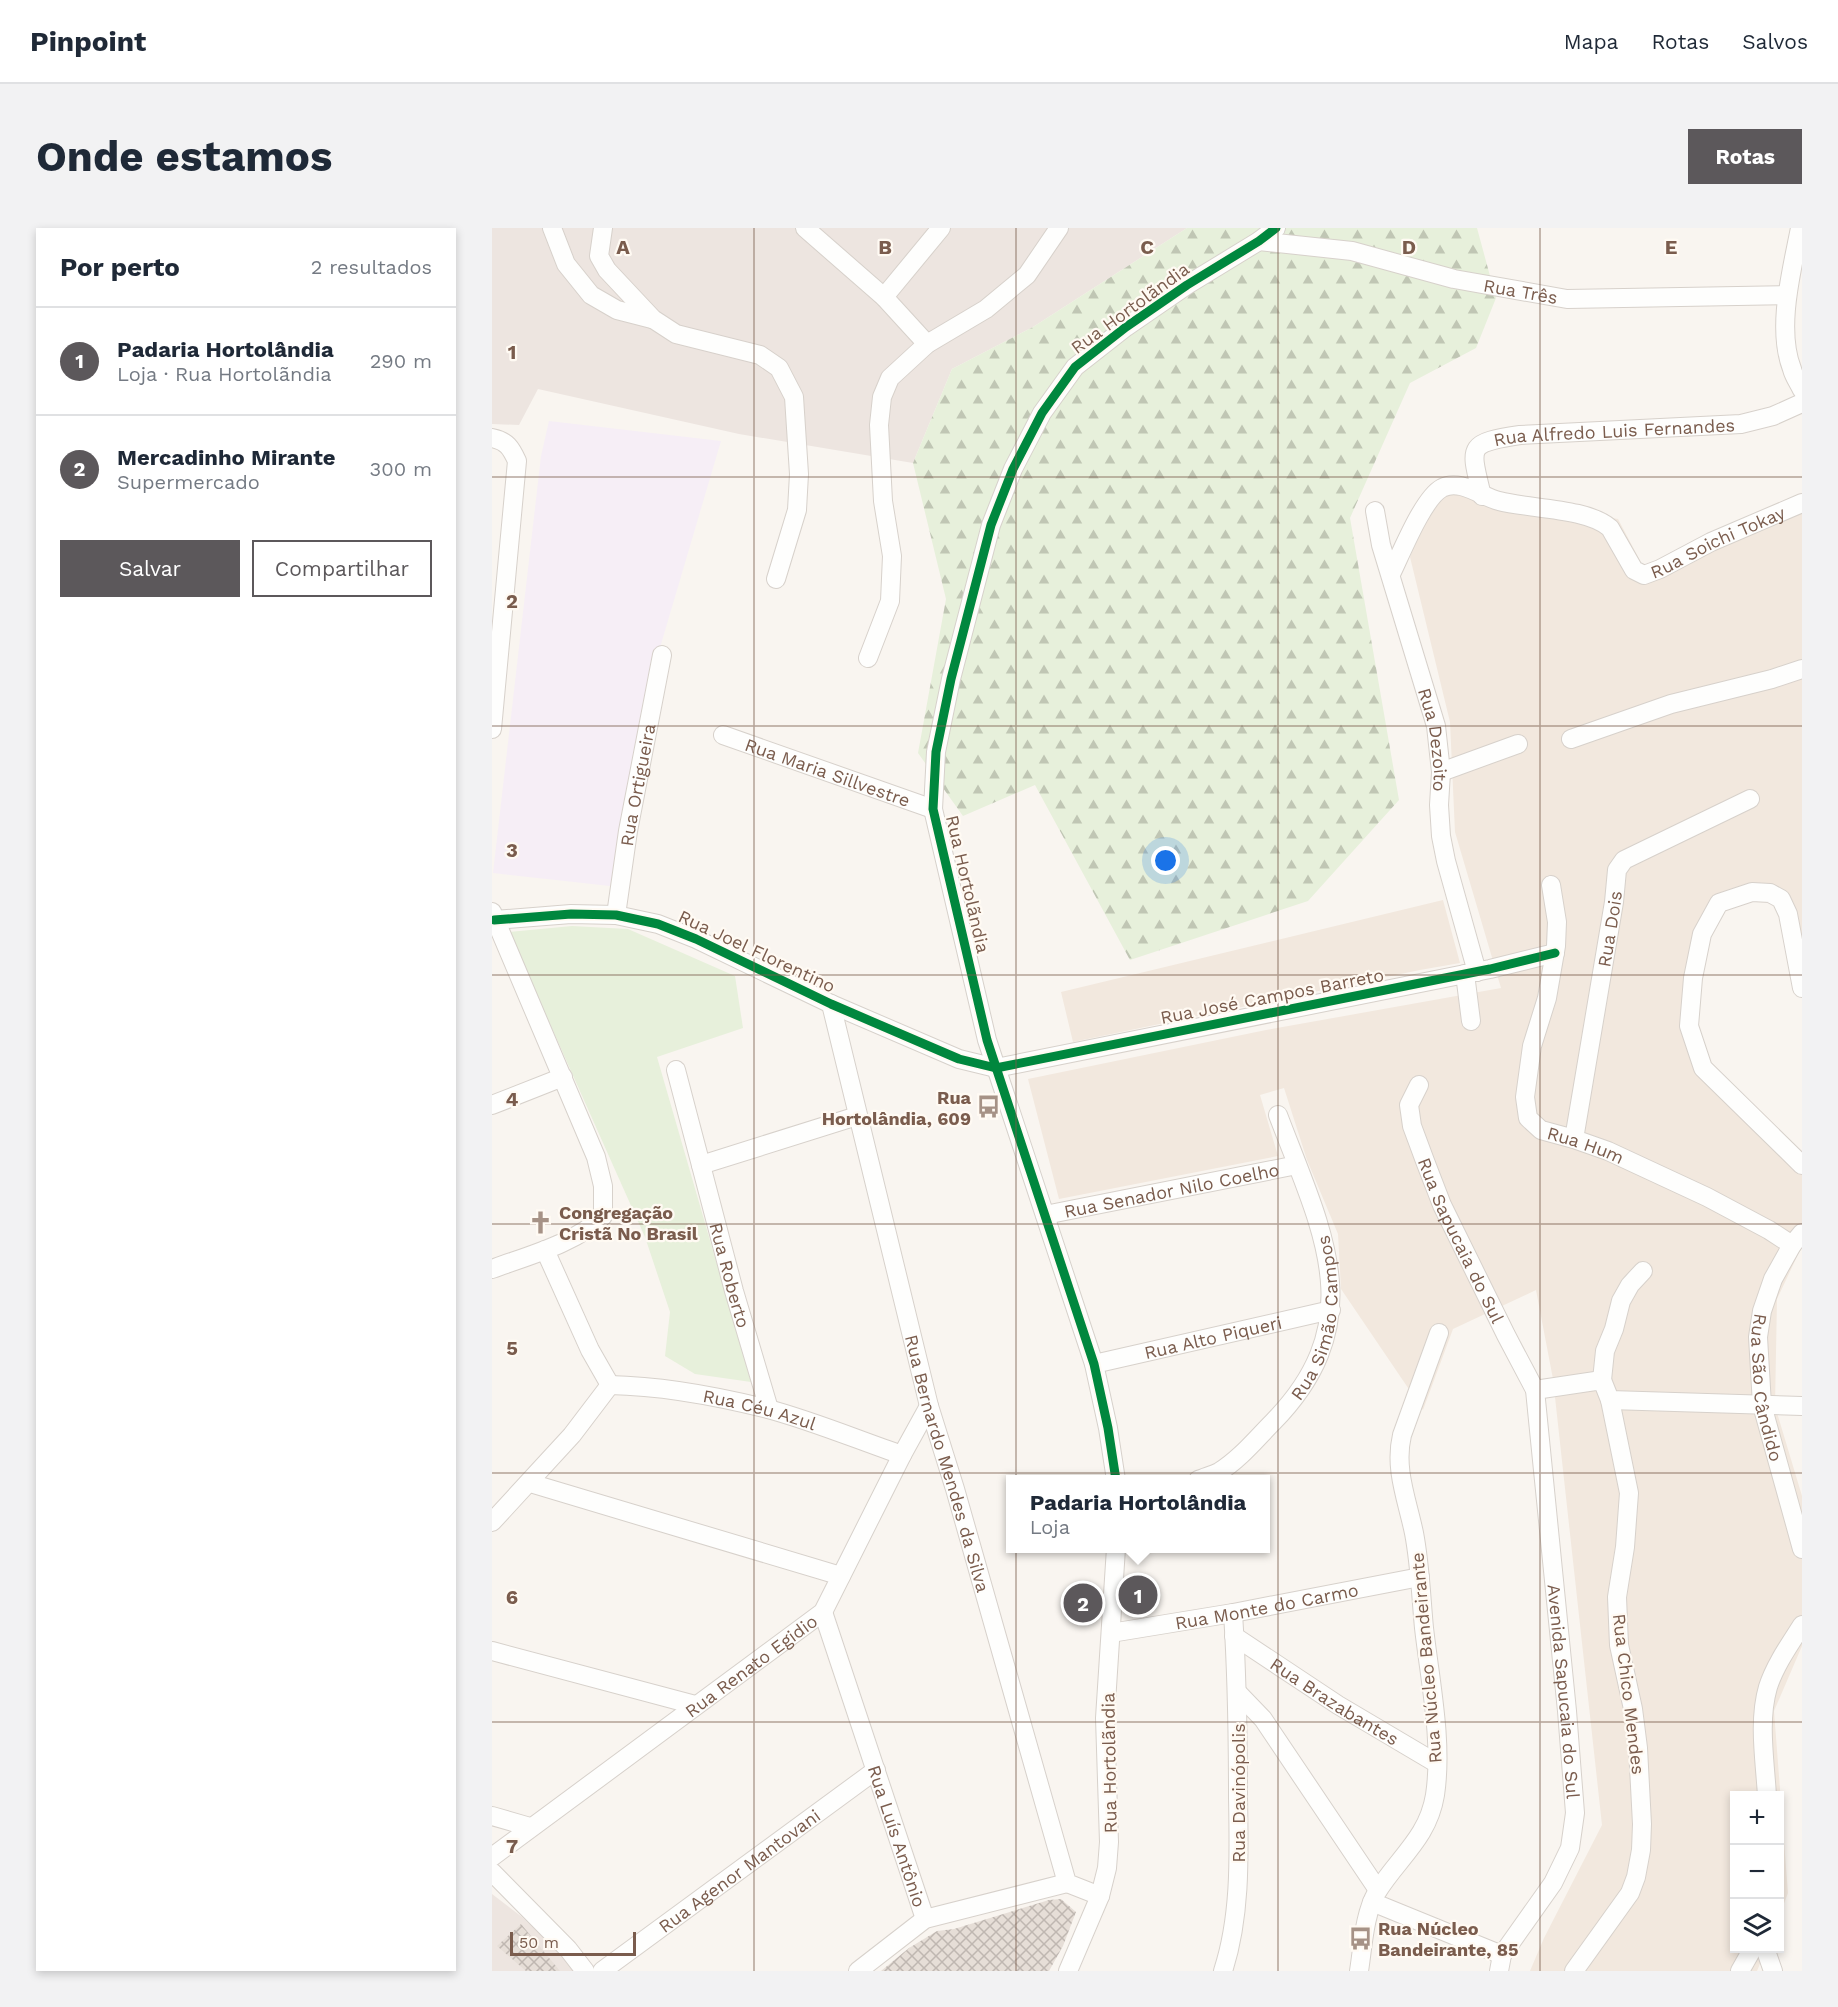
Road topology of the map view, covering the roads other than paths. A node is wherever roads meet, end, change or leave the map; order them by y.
1 (552, 228) edge
2 (591, 228) edge
3 (603, 228) edge
4 (805, 228) edge
5 (941, 228) edge
6 (1059, 228) edge
7 (1276, 228) edge
8 (1800, 228) edge
9 (1259, 242) junction
10 (599, 256) junction
11 (1787, 295) junction
12 (884, 297) junction
13 (653, 320) junction
14 (927, 344) junction
15 (1802, 390) edge
16 (1802, 403) edge
17 (492, 438) edge
18 (1482, 496) junction
19 (1802, 503) edge
20 (1375, 511) dead end
21 (1391, 574) junction
22 (776, 579) dead end
23 (662, 655) dead end
24 (868, 658) dead end
25 (1802, 669) edge
26 (492, 729) edge
27 (723, 735) dead end
28 (1571, 739) dead end
29 (1518, 744) dead end
30 (1441, 772) junction
31 (1750, 799) dead end
32 (933, 809) junction
33 (1551, 885) dead end
34 (616, 915) junction
35 (493, 916) edge
36 (1555, 953) junction
37 (1471, 973) junction
38 (1802, 988) edge
39 (831, 1004) junction
40 (1471, 1022) dead end
41 (996, 1068) junction
42 (676, 1070) dead end
43 (563, 1077) junction
44 (1419, 1085) dead end
45 (492, 1105) edge
46 (857, 1116) junction
47 (1278, 1116) dead end
48 (1574, 1139) junction
49 (701, 1165) junction
50 (1297, 1165) junction
51 (1802, 1165) edge
52 (1045, 1215) junction
53 (1797, 1239) edge
54 (545, 1250) junction
55 (492, 1269) edge
56 (1643, 1271) dead end
57 (1330, 1310) junction
58 (1439, 1333) dead end
59 (1094, 1364) junction
60 (1602, 1380) junction
61 (610, 1385) junction
62 (1535, 1390) junction
63 (1610, 1400) junction
64 (1762, 1405) junction
65 (929, 1406) junction
66 (1802, 1406) edge
67 (769, 1409) junction
68 (903, 1455) junction
69 (1115, 1475) edge
70 (1210, 1475) edge
71 (530, 1483) junction
72 (492, 1521) edge
73 (1802, 1549) edge
74 (1116, 1553) edge
75 (841, 1576) junction
76 (1420, 1578) junction
77 (823, 1612) junction
78 (1233, 1613) junction
79 (1802, 1625) edge
80 (1111, 1633) junction
81 (1234, 1636) junction
82 (492, 1651) edge
83 (1237, 1692) junction
84 (695, 1705) junction
85 (1436, 1763) junction
86 (876, 1770) junction
87 (1767, 1791) edge
88 (492, 1816) edge
89 (531, 1827) junction
90 (492, 1857) edge
91 (492, 1872) edge
92 (1066, 1883) junction
93 (1100, 1896) junction
94 (1375, 1896) junction
95 (925, 1919) junction
96 (1750, 1953) edge
97 (1767, 1953) edge
98 (1501, 1963) edge
99 (585, 1971) edge
100 (602, 1971) edge
101 (858, 1971) edge
102 (1068, 1971) edge
103 (1223, 1971) edge
104 (1359, 1971) edge
105 (1574, 1971) edge
106 (1740, 1971) edge
107 (1773, 1971) edge

1 - 13 street
2 - 10 street
3 - 10 street
4 - 12 street
5 - 12 street
6 - 14 street
7 - 9 street, Rua Hortolãndia
8 - 11 street
9 - 11 street, Rua Três
9 - 32 street, Rua Hortolãndia
10 - 13 street
11 - 15 street
12 - 14 street
13 - 22 street
14 - 24 street
16 - 18 street, Rua Alfredo Luis Fernandes
17 - 26 street
18 - 19 street, Rua Soichi Tokay
18 - 21 street, Rua Soichi Tokay
20 - 21 street, Rua Dezoito
21 - 30 street, Rua Dezoito
23 - 34 street, Rua Ortigueira
25 - 28 street
27 - 32 street, Rua Maria Sillvestre
29 - 30 street
30 - 37 street, Rua Dezoito
31 - 48 street, Rua Dois
32 - 41 street, Rua Hortolãndia
33 - 36 street, Rua Hum
34 - 35 street, Rua Joel Florentino
34 - 39 street, Rua Joel Florentino
35 - 43 street
36 - 37 street, Rua José Campos Barreto
36 - 48 street, Rua Hum
37 - 40 street, Rua Dezoito
37 - 41 street, Rua José Campos Barreto
38 - 51 street
39 - 41 street, Rua Joel Florentino
39 - 46 street, Rua Bernardo Mendes da Silva
41 - 52 street, Rua Hortolãndia
42 - 49 street, Rua Roberto
43 - 45 street
43 - 54 street
44 - 62 street, Rua Sapucaia do Sul
46 - 49 street
46 - 65 street, Rua Bernardo Mendes da Silva
47 - 50 street, Rua Simão Campos
48 - 53 street, Rua Hum
49 - 67 street, Rua Roberto
50 - 52 street, Rua Senador Nilo Coelho
50 - 57 street, Rua Simão Campos
52 - 59 street, Rua Hortolãndia
53 - 64 street, Rua São Cândido
54 - 55 street
54 - 61 street
56 - 60 street
57 - 59 street, Rua Alto Piqueri
57 - 70 street, Rua Simão Campos
58 - 76 street, Rua Núcleo Bandeirante
59 - 69 street, Rua Hortolãndia
60 - 62 street
60 - 63 street, Rua Chico Mendes
61 - 67 street, Rua Céu Azul
61 - 71 street
62 - 98 street, Avenida Sapucaia do Sul
63 - 64 street
63 - 105 street, Rua Chico Mendes
64 - 66 street
64 - 73 street, Rua São Cândido
65 - 68 street, Rua Renato Egidio
65 - 92 street, Rua Bernardo Mendes da Silva
67 - 68 street, Rua Céu Azul
68 - 75 street, Rua Renato Egidio
71 - 72 street
71 - 75 street
74 - 80 street, Rua Hortolãndia
75 - 77 street, Rua Renato Egidio
76 - 78 street, Rua Monte do Carmo
76 - 85 street, Rua Núcleo Bandeirante
77 - 84 street, Rua Renato Egidio
77 - 86 street, Rua Luís Antônio
78 - 80 street, Rua Monte do Carmo
78 - 81 street, Rua Davinópolis
79 - 87 street
80 - 93 street, Rua Hortolãndia
81 - 83 street, Rua Davinópolis
81 - 85 street, Rua Brazabantes
82 - 84 street
83 - 94 street
83 - 103 street, Rua Davinópolis
84 - 89 street, Rua Renato Egidio
85 - 94 street, Rua Núcleo Bandeirante
86 - 95 street, Rua Luís Antônio
86 - 100 street, Rua Agenor Mantovani
88 - 89 street
89 - 90 street, Rua Renato Egidio
91 - 99 street
92 - 93 street
92 - 95 street, Rua Luís Antônio
93 - 102 street, Rua Hortolãndia
94 - 98 street
94 - 104 street, Rua Núcleo Bandeirante
95 - 101 street
96 - 106 street
97 - 107 street

